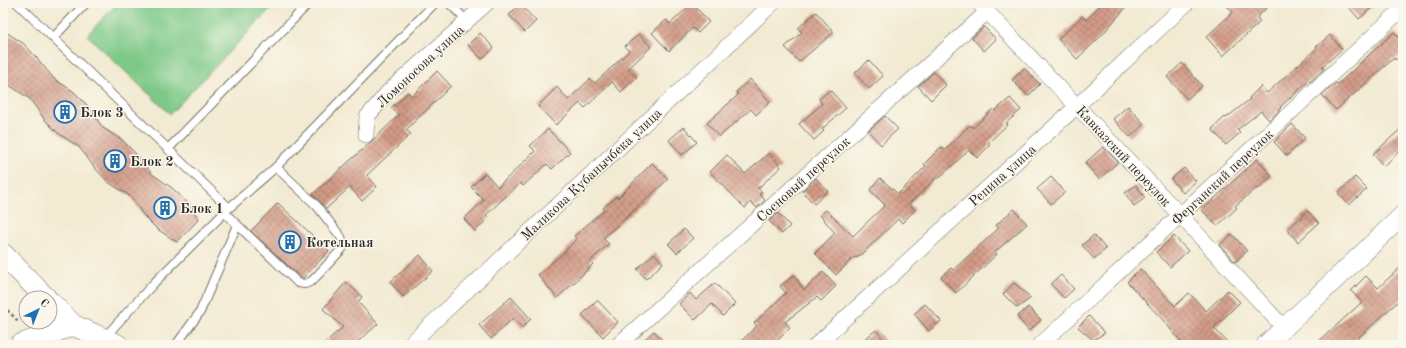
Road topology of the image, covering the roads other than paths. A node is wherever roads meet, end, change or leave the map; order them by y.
1 (17, 3) edge
2 (86, 3) edge
3 (309, 3) edge
4 (435, 3) edge
5 (449, 3) edge
6 (488, 3) edge
7 (773, 3) edge
8 (1187, 3) edge
9 (983, 8) edge
10 (1403, 8) edge
11 (468, 21) junction
12 (53, 38) junction
13 (1077, 106) junction
14 (366, 135) dead end
15 (168, 149) junction
16 (276, 167) junction
17 (227, 211) junction
18 (1403, 215) edge
19 (1180, 216) junction
20 (237, 225) junction
21 (3, 254) edge
22 (38, 290) edge
23 (58, 310) edge
24 (73, 325) junction
25 (1284, 328) junction
26 (111, 342) edge
27 (1270, 344) edge
28 (20, 345) edge
29 (176, 345) edge
30 (409, 345) edge
31 (618, 345) edge
32 (816, 345) edge
33 (1040, 345) edge

1 - 12 lane
2 - 12 lane
3 - 15 lane
4 - 16 lane
5 - 11 lane
6 - 11 street, Ломоносова улица
7 - 30 street, Маликова Кубанычбека улица
8 - 13 street, Репина улица
9 - 13 street, Кавказский переулок
9 - 31 street, Сосновый переулок
10 - 19 street, Ферганский переулок
11 - 14 street, Ломоносова улица
12 - 15 lane
13 - 19 street, Кавказский переулок
13 - 32 street, Репина улица
15 - 17 lane
16 - 17 lane
16 - 20 lane
17 - 20 lane
17 - 26 lane
18 - 25 street
19 - 25 street, Кавказский переулок
19 - 33 street, Ферганский переулок
20 - 29 lane
21 - 22 main road
23 - 24 main road
24 - 26 main road
24 - 28 main road
25 - 27 street

